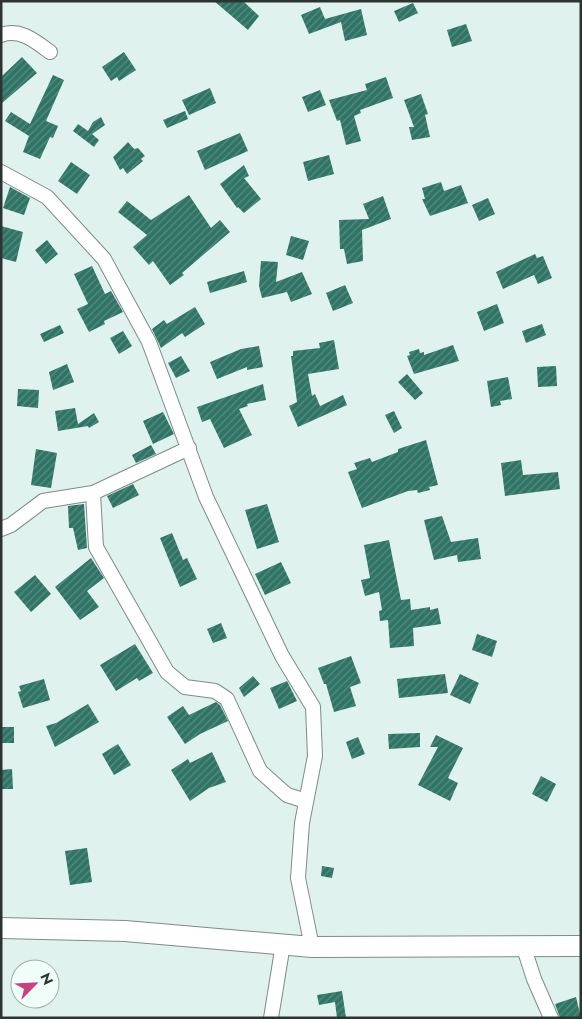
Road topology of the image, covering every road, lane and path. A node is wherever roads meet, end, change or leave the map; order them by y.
1 (1, 35) edge
2 (50, 52) dead end
3 (1, 172) edge
4 (189, 448) junction
5 (94, 494) junction
6 (1, 529) edge
7 (306, 801) junction
8 (1, 928) edge
9 (283, 944) junction
10 (524, 945) junction
11 (581, 946) edge
12 (312, 947) junction
13 (271, 1018) edge
14 (551, 1018) edge

1 - 2 street
3 - 4 street
4 - 5 street
4 - 7 street
5 - 6 street
5 - 7 street
7 - 12 street
8 - 9 main road
9 - 12 main road
9 - 13 street
10 - 11 main road
10 - 12 main road
10 - 14 street

